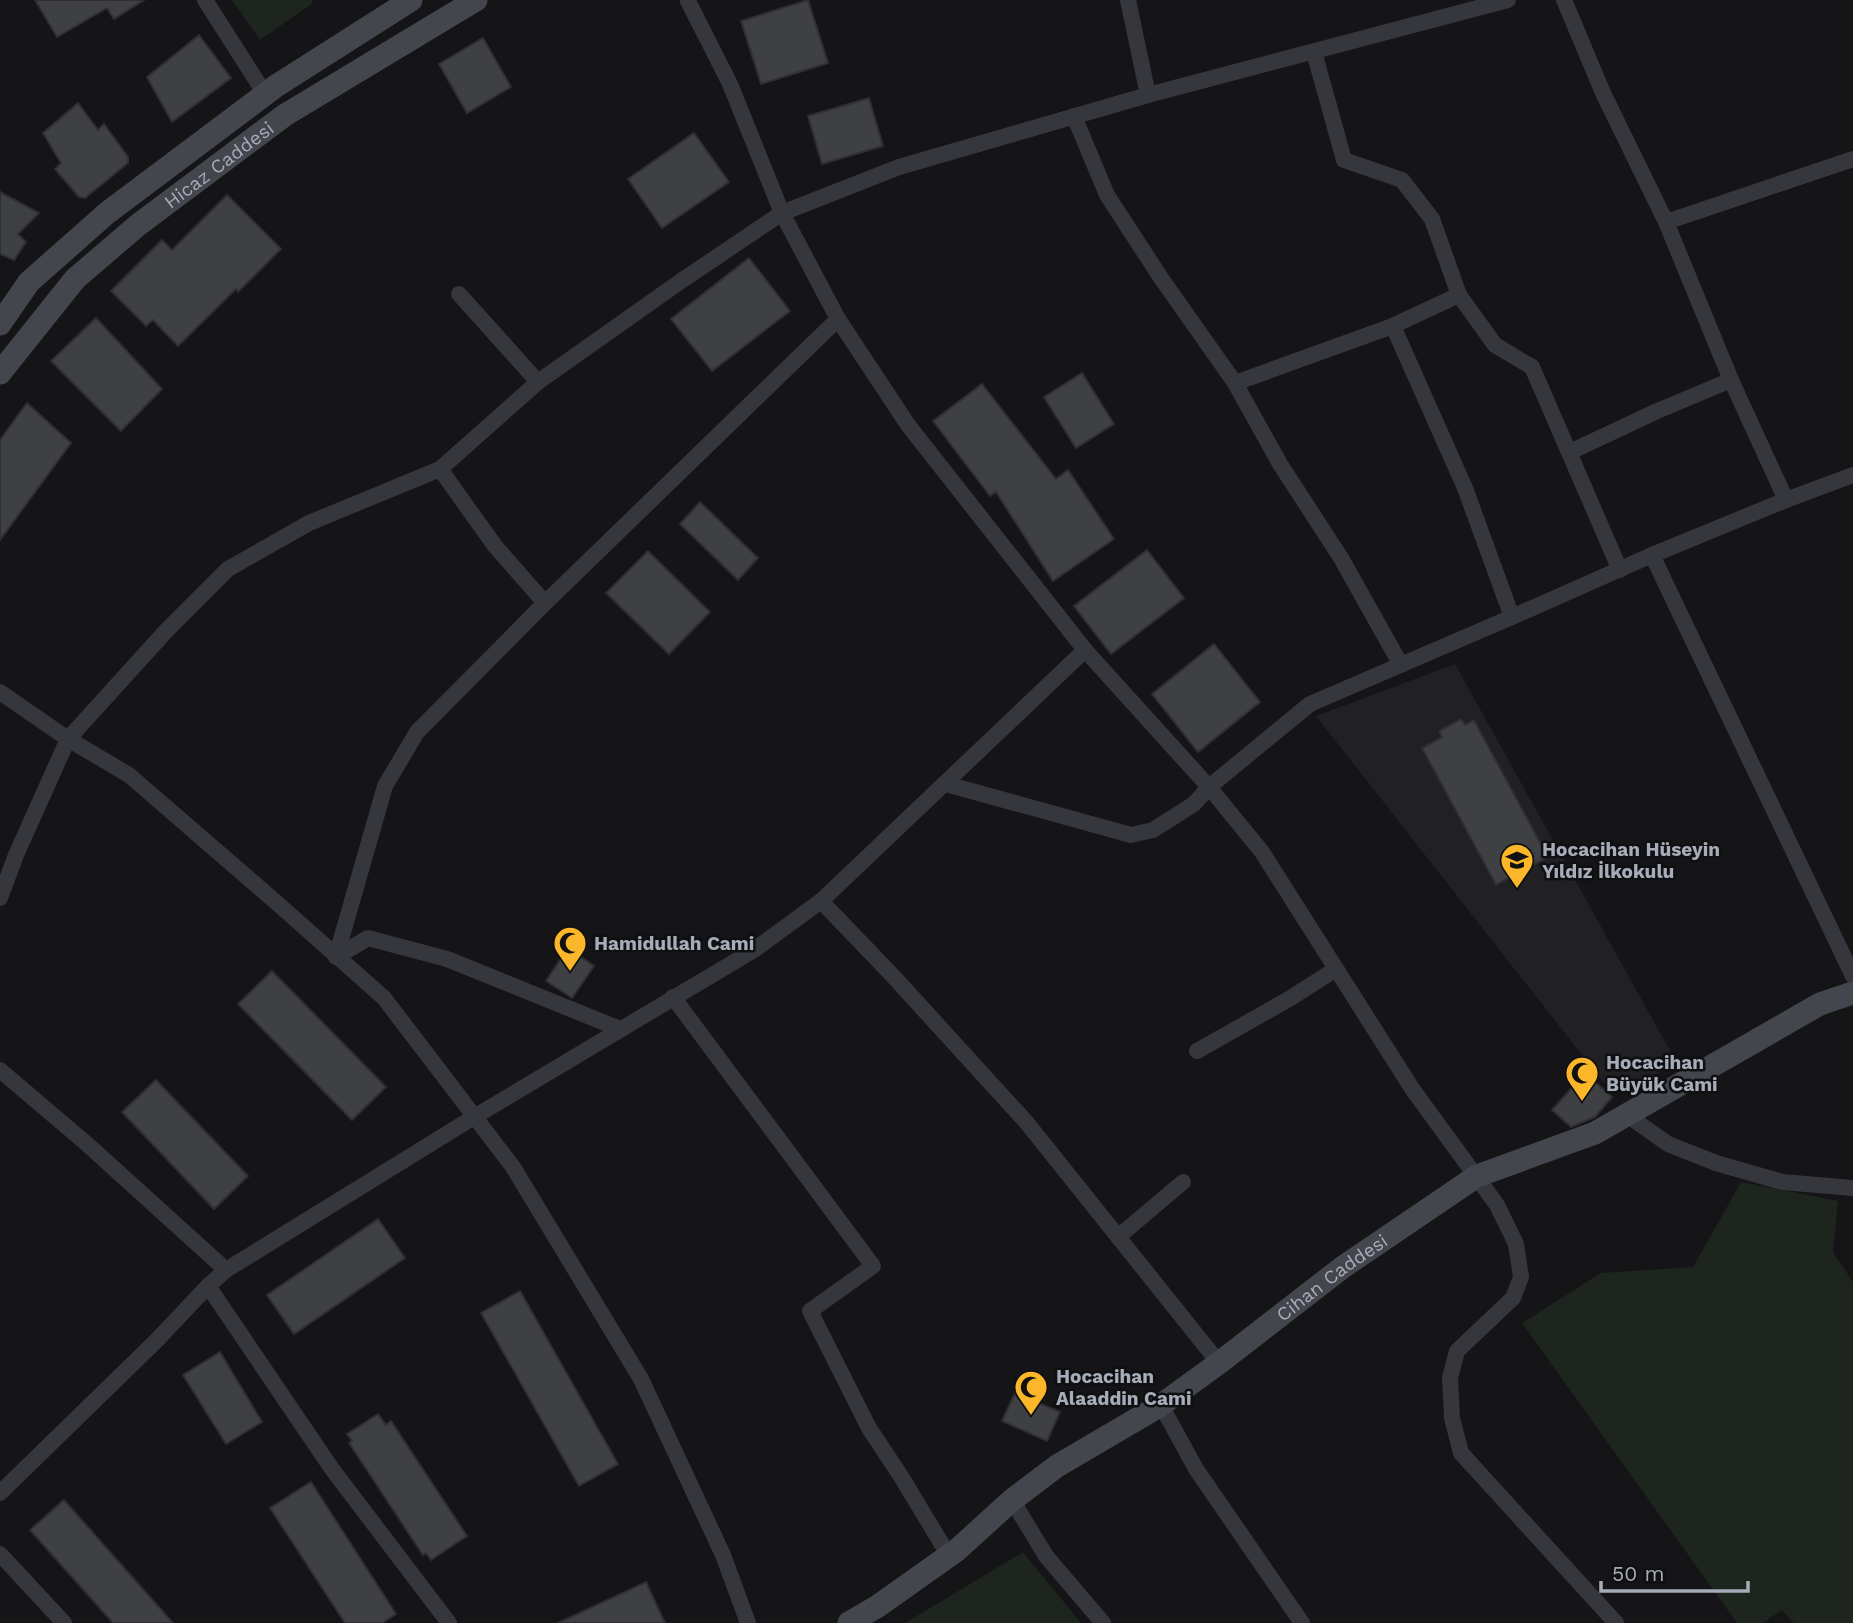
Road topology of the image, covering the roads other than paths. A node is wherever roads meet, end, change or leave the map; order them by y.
1 (205, 0) edge
2 (411, 0) edge
3 (476, 0) edge
4 (687, 0) edge
5 (1128, 0) edge
6 (1508, 0) edge
7 (1564, 0) edge
8 (1314, 52) junction
9 (265, 94) junction
10 (1148, 95) junction
11 (1074, 116) junction
12 (1852, 164) edge
13 (782, 213) junction
14 (1667, 222) junction
15 (459, 294) dead end
16 (1459, 295) junction
17 (838, 319) junction
18 (0, 324) edge
19 (1393, 327) junction
20 (0, 373) edge
21 (1731, 380) junction
22 (538, 382) junction
23 (1235, 383) junction
24 (1570, 452) junction
25 (440, 469) junction
26 (1853, 475) edge
27 (1786, 500) junction
28 (1652, 555) junction
29 (1620, 570) junction
30 (545, 603) junction
31 (1512, 617) junction
32 (1085, 650) junction
33 (1401, 665) junction
34 (0, 692) edge
35 (68, 739) junction
36 (946, 784) junction
37 (1209, 787) junction
38 (0, 898) edge
39 (821, 901) junction
40 (336, 957) junction
41 (1336, 969) junction
42 (1853, 976) edge
43 (1853, 993) edge
44 (673, 997) junction
45 (620, 1028) junction
46 (1198, 1052) dead end
47 (0, 1070) edge
48 (1628, 1115) junction
49 (474, 1116) junction
50 (1477, 1175) junction
51 (1183, 1182) dead end
52 (1853, 1188) edge
53 (1118, 1237) junction
54 (226, 1270) junction
55 (208, 1286) junction
56 (1219, 1363) junction
57 (1161, 1405) junction
58 (0, 1493) edge
59 (1012, 1500) junction
60 (0, 1554) edge
61 (949, 1556) junction
62 (64, 1623) edge
63 (449, 1623) edge
64 (748, 1623) edge
65 (849, 1623) edge
66 (1103, 1623) edge
67 (1302, 1623) edge
68 (1616, 1623) edge

1 - 9 street
2 - 9 street, Hicaz Caddesi
3 - 20 street, Hicaz Caddesi
4 - 13 street
5 - 10 street
6 - 8 street
7 - 14 street
8 - 10 street
8 - 16 street
9 - 18 street, Hicaz Caddesi
10 - 11 street
11 - 13 street
11 - 23 street
12 - 14 street
13 - 17 street
13 - 22 street
14 - 21 street
15 - 22 street
16 - 19 street
16 - 24 street
17 - 30 street
17 - 32 street
19 - 23 street
19 - 31 street
21 - 24 street
21 - 27 street
22 - 25 street
23 - 33 street
24 - 29 street
25 - 30 street
25 - 35 street
26 - 27 street
27 - 28 street
28 - 29 street
28 - 42 street
29 - 31 street
30 - 40 street
31 - 33 street
32 - 36 street
32 - 37 street
33 - 37 street
34 - 35 street
35 - 38 street
35 - 40 street
36 - 37 street
36 - 39 street
37 - 41 street
39 - 44 street
39 - 53 street
40 - 45 street
40 - 49 street
41 - 46 street
41 - 50 street
43 - 48 street, Cihan Caddesi
44 - 45 street
44 - 61 street
45 - 49 street
47 - 54 street
48 - 50 street, Cihan Caddesi
48 - 52 street
49 - 54 street
49 - 64 street
50 - 56 street, Cihan Caddesi
50 - 68 street
51 - 53 street
53 - 56 street
54 - 55 street
55 - 58 street
55 - 63 street
56 - 57 street, Cihan Caddesi
57 - 59 street, Cihan Caddesi
57 - 67 street
59 - 61 street, Cihan Caddesi
59 - 66 street
60 - 62 street
61 - 65 street, Cihan Caddesi

